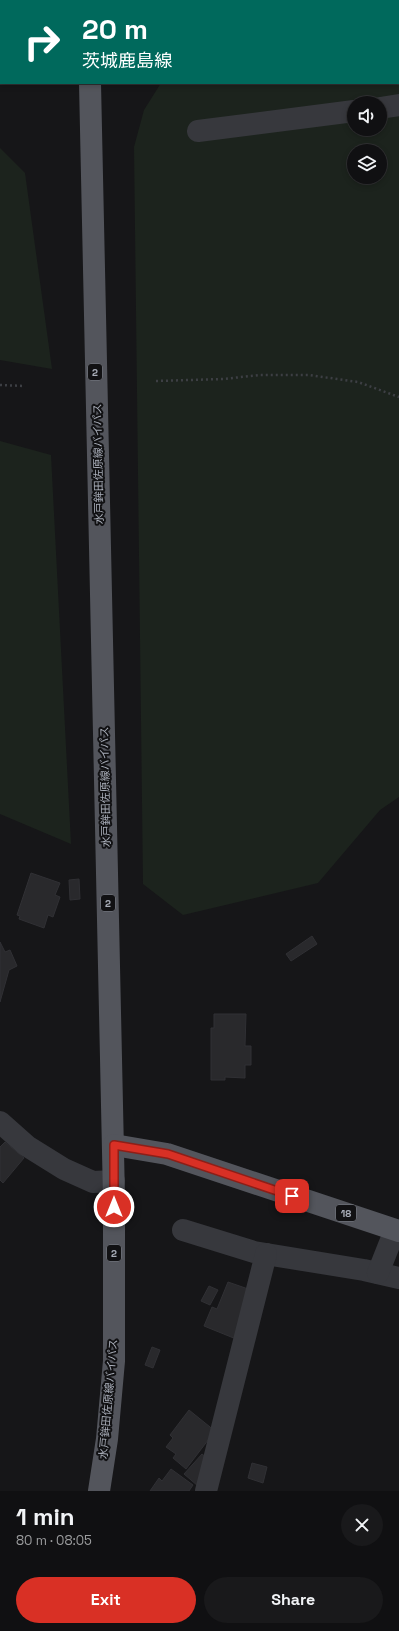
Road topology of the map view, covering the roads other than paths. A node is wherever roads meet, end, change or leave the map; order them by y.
1 (90, 84) edge
2 (399, 105) edge
3 (387, 107) edge
4 (347, 112) edge
5 (198, 131) dead end
6 (0, 1122) edge
7 (114, 1145) junction
8 (114, 1180) junction
9 (183, 1230) dead end
10 (397, 1231) edge
11 (266, 1254) junction
12 (378, 1273) junction
13 (399, 1278) edge
14 (99, 1491) edge
15 (206, 1491) edge

1 - 7 main road, 水戸鉾田佐原線バイパス / 2
2 - 3 street
4 - 5 street
6 - 8 street
7 - 8 main road, 水戸鉾田佐原線バイパス / 2
7 - 10 main road, 18
8 - 14 main road, 水戸鉾田佐原線バイパス / 2
9 - 11 street
10 - 12 street
11 - 12 street
11 - 15 street
12 - 13 street

